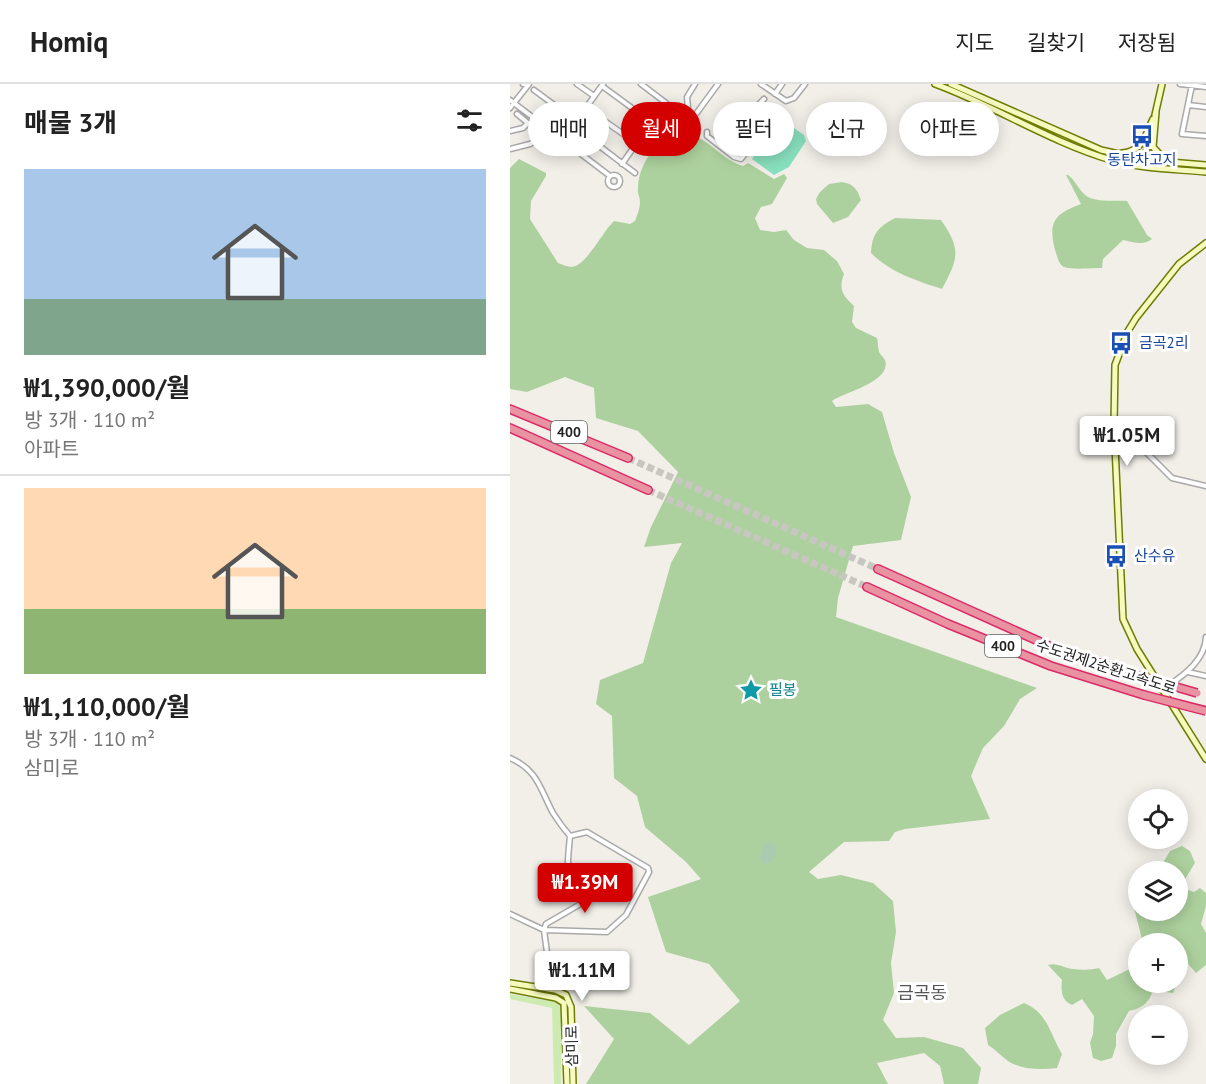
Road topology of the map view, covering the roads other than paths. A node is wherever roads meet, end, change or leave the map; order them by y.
1 (529, 84) edge
2 (578, 84) edge
3 (641, 84) edge
4 (695, 84) edge
5 (718, 84) edge
6 (761, 84) edge
7 (782, 84) edge
8 (805, 84) edge
9 (935, 84) edge
10 (951, 84) edge
11 (1162, 84) edge
12 (1180, 84) edge
13 (602, 85) edge
14 (1192, 86) junction
15 (1206, 87) edge
16 (534, 90) dead end
17 (775, 94) junction
18 (594, 96) junction
19 (764, 99) dead end
20 (512, 102) edge
21 (550, 102) edge
22 (590, 102) edge
23 (624, 102) edge
24 (666, 102) edge
25 (761, 102) edge
26 (1188, 105) junction
27 (1206, 107) edge
28 (510, 108) edge
29 (1156, 112) junction
30 (517, 114) dead end
31 (528, 114) edge
32 (510, 131) edge
33 (707, 132) dead end
34 (1206, 136) edge
35 (713, 141) edge
36 (528, 144) edge
37 (510, 149) edge
38 (1112, 153) junction
39 (609, 154) edge
40 (584, 156) edge
41 (628, 156) edge
42 (1144, 163) junction
43 (622, 164) junction
44 (1206, 164) edge
45 (1206, 172) edge
46 (634, 173) dead end
47 (610, 176) dead end
48 (1206, 243) edge
49 (510, 409) edge
50 (510, 428) edge
51 (1114, 436) junction
52 (628, 458) tunnel mouth
53 (1206, 486) edge
54 (648, 490) tunnel mouth
55 (878, 569) tunnel mouth
56 (867, 587) tunnel mouth
57 (1206, 637) edge
58 (1188, 672) junction
59 (1206, 676) edge
60 (1164, 689) junction
61 (1206, 695) edge
62 (1206, 711) edge
63 (510, 758) edge
64 (1206, 759) edge
65 (570, 836) junction
66 (510, 914) edge
67 (544, 930) junction
68 (510, 983) edge
69 (510, 989) edge
70 (552, 990) junction
71 (567, 1084) edge
72 (573, 1084) edge

1 - 20 street
2 - 18 street
3 - 24 street
4 - 5 street
6 - 17 street
7 - 17 street
8 - 17 street
9 - 42 street
10 - 38 street
11 - 29 street
12 - 14 street
13 - 18 street
13 - 23 street
14 - 15 street
14 - 26 street
16 - 21 street
18 - 22 street
19 - 25 street
20 - 28 street
20 - 31 street
26 - 27 street
26 - 34 street
29 - 38 street
29 - 42 street
29 - 44 street
30 - 32 street
33 - 35 street
36 - 37 street
38 - 42 street
39 - 43 street
40 - 47 street
41 - 43 street
42 - 44 street
42 - 45 street
43 - 46 street
48 - 51 street
49 - 52 highway, 400
50 - 54 highway, 400
51 - 53 street
51 - 60 street
55 - 61 highway, 수도권제2순환고속도로 / 400, bridge
56 - 62 highway, 수도권제2순환고속도로 / 400, bridge
57 - 58 street
58 - 59 street
58 - 60 street
60 - 64 street
63 - 65 street
65 - 67 street
65 - 67 street
66 - 67 street
67 - 70 street
68 - 70 street
69 - 71 street, 삼미로
70 - 72 street, 삼미로

